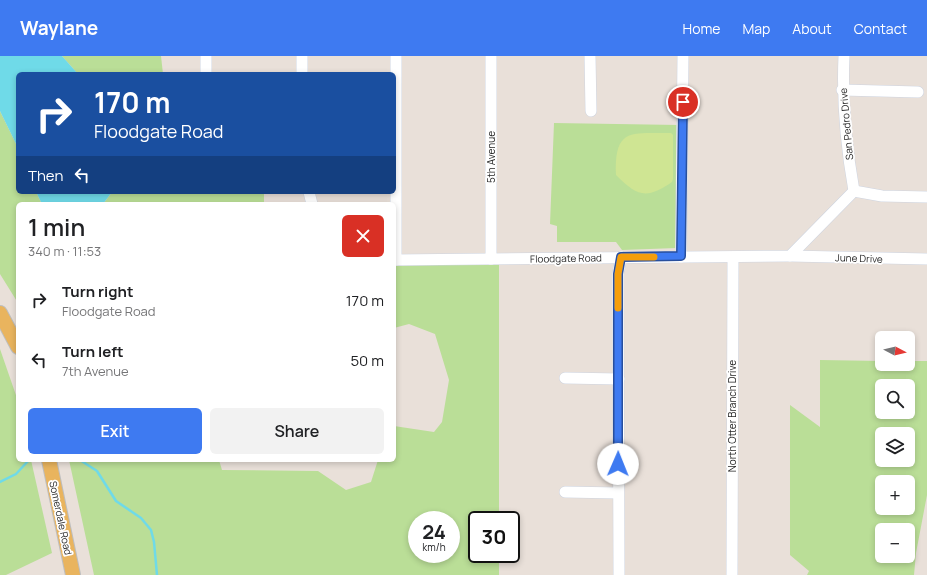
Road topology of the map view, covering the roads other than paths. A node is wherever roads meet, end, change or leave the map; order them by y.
1 (206, 56) edge
2 (302, 56) edge
3 (396, 56) edge
4 (491, 56) edge
5 (590, 56) edge
6 (683, 56) edge
7 (844, 56) edge
8 (206, 72) edge
9 (302, 72) edge
10 (396, 72) edge
11 (842, 90) junction
12 (918, 92) dead end
13 (591, 111) dead end
14 (854, 191) junction
15 (927, 197) edge
16 (681, 256) junction
17 (790, 256) junction
18 (621, 257) junction
19 (733, 257) junction
20 (491, 259) junction
21 (927, 259) edge
22 (396, 260) edge
23 (0, 313) edge
24 (16, 343) edge
25 (565, 378) dead end
26 (619, 380) junction
27 (49, 462) edge
28 (565, 492) dead end
29 (618, 493) junction
30 (73, 575) edge
31 (619, 575) edge
32 (732, 575) edge

1 - 8 street
2 - 9 street
3 - 10 street
4 - 20 street, 5th Avenue
5 - 13 street
6 - 16 street
7 - 11 street, San Pedro Drive
11 - 12 street
11 - 14 street, San Pedro Drive
14 - 15 street
14 - 17 street
16 - 18 street, Floodgate Road
16 - 19 street, Floodgate Road
17 - 19 street, Floodgate Road
17 - 21 street, June Drive
18 - 20 street, Floodgate Road
18 - 26 street
19 - 32 street, North Otter Branch Drive
20 - 22 street, Floodgate Road
23 - 24 main road
25 - 26 street
26 - 29 street
27 - 30 main road, Somerdale Road
28 - 29 street
29 - 31 street

